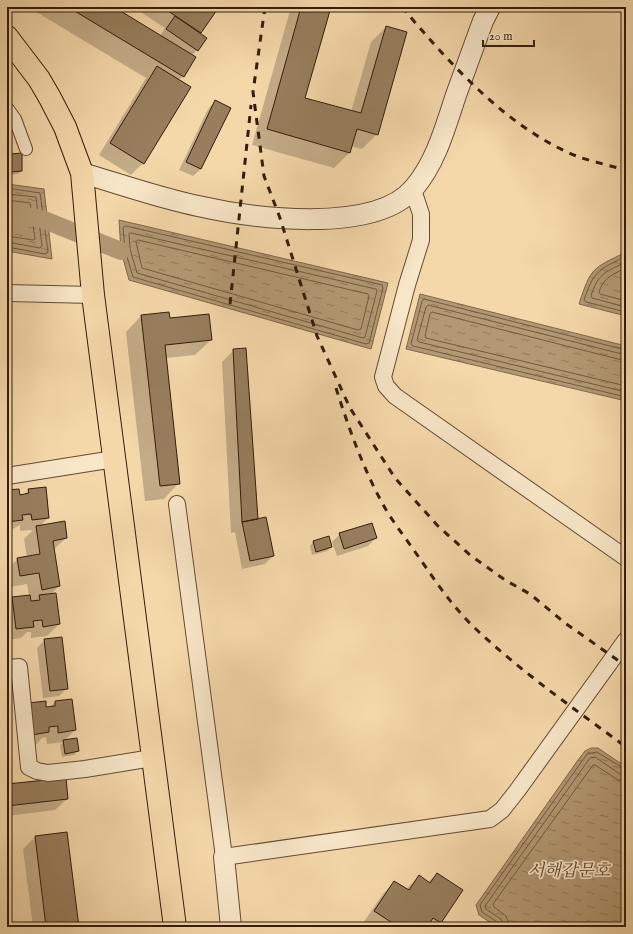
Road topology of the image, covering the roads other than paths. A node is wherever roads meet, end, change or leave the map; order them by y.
1 (490, 7) edge
2 (7, 37) edge
3 (7, 108) edge
4 (26, 149) dead end
5 (82, 173) junction
6 (413, 190) junction
7 (7, 293) edge
8 (93, 295) junction
9 (114, 459) junction
10 (7, 476) edge
11 (177, 504) dead end
12 (626, 558) edge
13 (626, 640) edge
14 (7, 668) edge
15 (152, 758) junction
16 (224, 857) junction
17 (176, 927) edge
18 (231, 927) edge

1 - 6 street
2 - 5 main road
3 - 4 street
5 - 6 street
5 - 8 main road
6 - 12 street
7 - 8 street
8 - 9 main road
9 - 10 street
9 - 15 main road
11 - 16 street
13 - 16 street
14 - 15 street
15 - 17 main road
16 - 18 street

